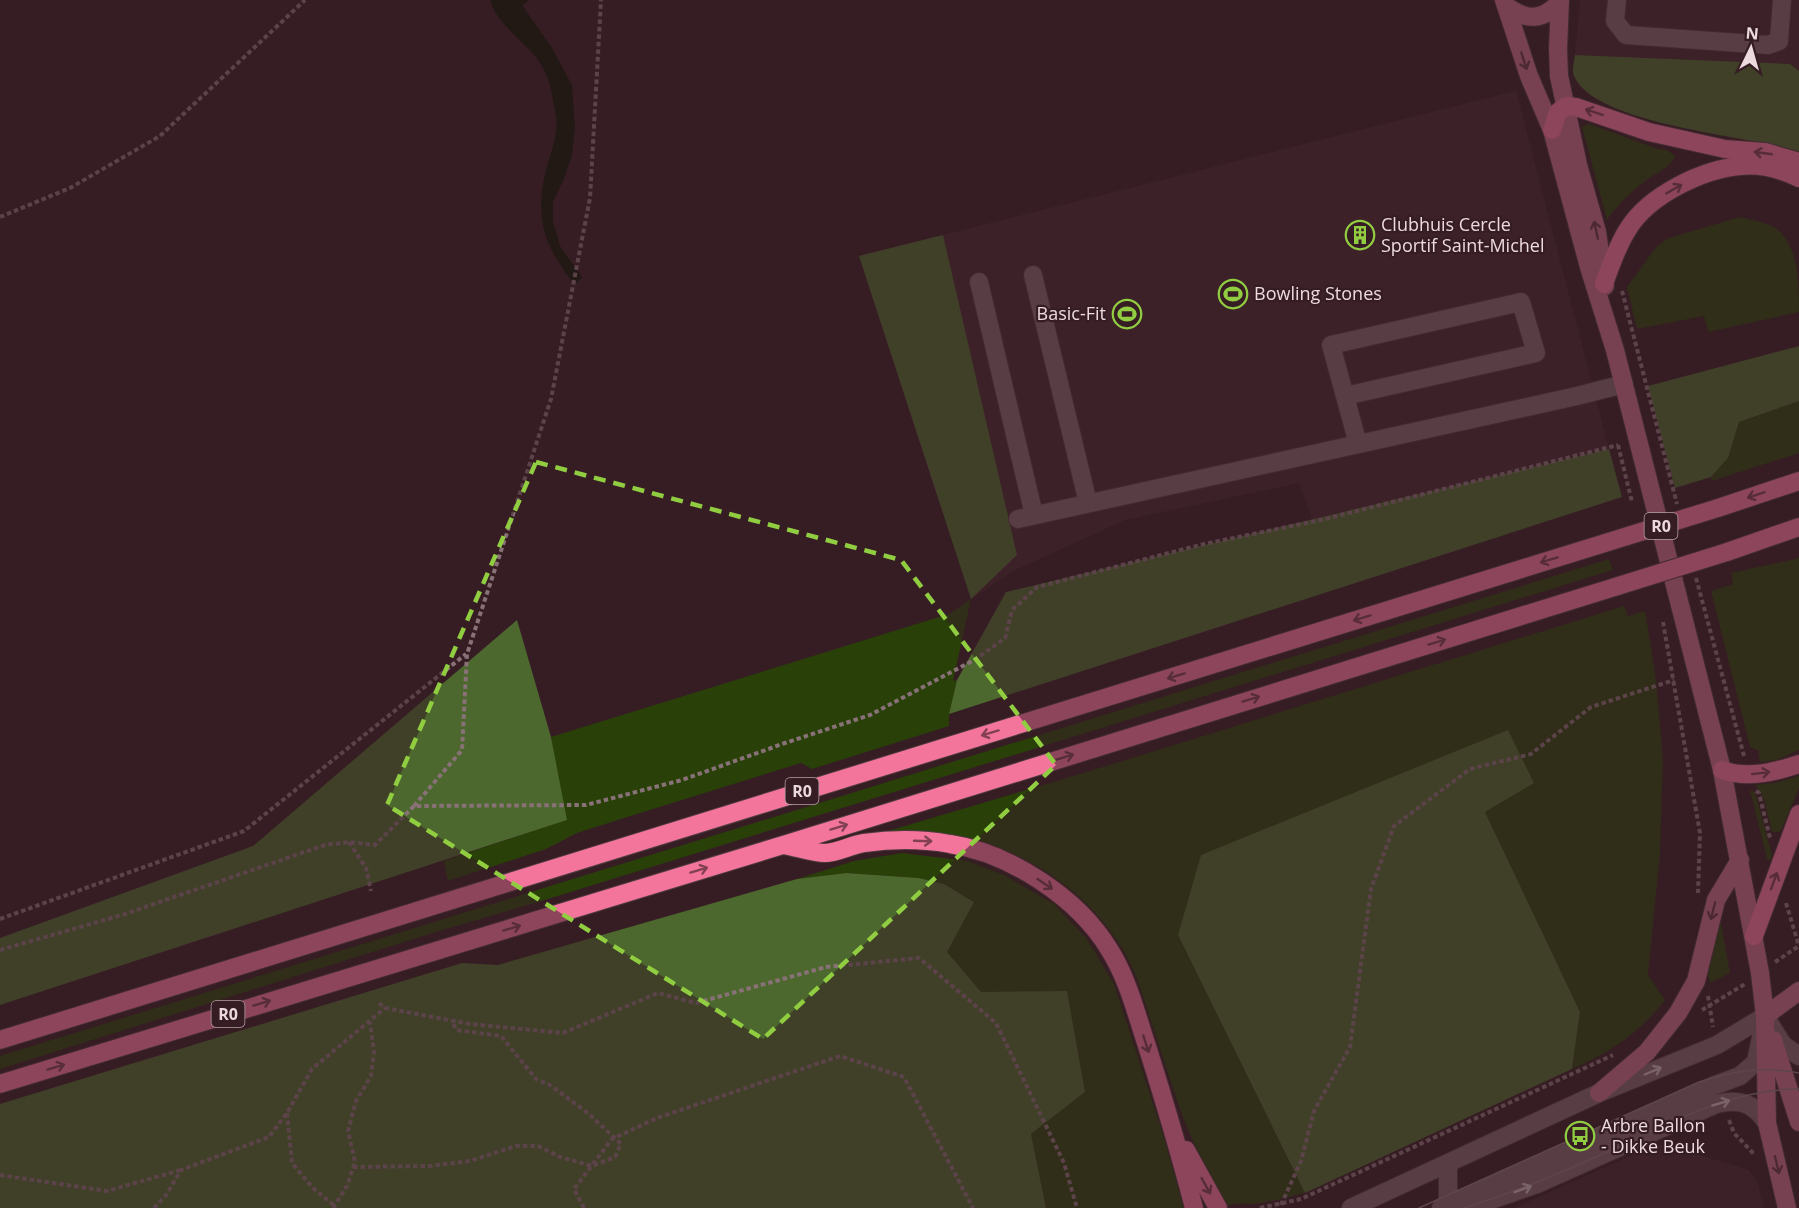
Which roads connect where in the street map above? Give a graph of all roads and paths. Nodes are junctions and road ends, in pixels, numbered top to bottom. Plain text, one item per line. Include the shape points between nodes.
1 (305, 0) edge
2 (600, 0) edge
3 (1617, 0) edge
4 (1782, 0) edge
5 (1560, 1) edge
6 (1505, 3) edge
7 (1566, 106) junction
8 (1552, 130) junction
9 (1799, 162) edge
10 (1799, 178) edge
11 (0, 217) edge
12 (1033, 275) dead end
13 (979, 282) dead end
14 (1604, 284) junction
15 (1615, 350) junction
16 (1624, 384) junction
17 (1345, 396) junction
18 (1358, 444) junction
19 (1618, 445) dead end
20 (1797, 480) edge
21 (1088, 503) junction
22 (1799, 527) edge
23 (467, 654) junction
24 (1799, 764) edge
25 (1722, 770) junction
26 (414, 806) junction
27 (1799, 814) edge
28 (349, 842) junction
29 (783, 844) junction
30 (1740, 860) junction
31 (371, 891) dead end
32 (1698, 902) dead end
33 (0, 920) edge
34 (1754, 936) junction
35 (0, 950) edge
36 (1799, 991) edge
37 (379, 1003) dead end
38 (385, 1008) junction
39 (1765, 1016) junction
40 (452, 1020) junction
41 (370, 1022) junction
42 (0, 1040) edge
43 (1619, 1052) dead end
44 (1799, 1056) edge
45 (0, 1084) edge
46 (1599, 1094) junction
47 (287, 1113) junction
48 (1799, 1122) edge
49 (1767, 1123) junction
50 (1173, 1128) junction
51 (616, 1137) junction
52 (1448, 1163) junction
53 (592, 1166) junction
54 (353, 1167) junction
55 (181, 1170) junction
56 (0, 1175) edge
57 (1281, 1205) junction
58 (335, 1207) edge
59 (1449, 1207) edge
60 (154, 1208) edge
61 (584, 1208) edge
62 (973, 1208) edge
63 (1077, 1208) edge
64 (1194, 1208) edge
65 (1218, 1208) edge
66 (1260, 1208) edge
67 (1351, 1208) edge
68 (1468, 1208) edge
69 (1787, 1208) edge

1 - 11 path via 160,136 70,188
2 - 23 path via 590,198 551,399
3 - 4 street via 1615,21 1626,35 1768,45 1779,41
5 - 6 main road via 1552,10 1532,17 1522,16
5 - 7 main road via 1559,76
6 -> 8 main road
7 - 8 highway via 1558,112
9 -> 7 highway via 1765,152 1725,149 1649,132 1580,107
14 -> 7 main road via 1597,232
8 - 15 main road
14 -> 10 highway via 1628,229 1669,191 1701,174 1742,165 1776,169
12 - 21 street
13 - 21 street via 1026,517
14 - 15 main road
15 - 16 main road
16 - 18 street
16 - 25 main road
17 - 17 street via 1536,353 1521,302 1331,345
17 - 18 street
18 - 21 street
19 - 26 path via 1037,587 1012,610 1005,638 976,659 870,716 682,780 586,805
20 -> 42 highway, R0, bridge via 1718,508
29 -> 22 highway, R0, bridge
23 - 26 path via 462,750
23 - 33 path via 244,831
25 -> 24 highway via 1756,774
25 - 30 main road
26 - 28 path via 375,845
34 -> 27 highway
28 - 31 path via 366,868
28 - 35 path via 325,845 122,915
45 -> 29 highway, R0
29 -> 50 highway via 826,853 862,843 898,840 953,844 993,856 1050,887 1083,915 1119,965
30 - 34 main road
30 -> 46 main road via 1716,900 1696,981 1678,1013 1647,1052
32 - 57 path via 1700,833 1674,680 1591,707 1531,754 1470,768 1394,826 1371,889 1350,1047 1314,1111 1300,1161
34 - 39 main road
36 - 39 main road
37 - 38 path
38 - 40 path
38 - 41 path
39 - 44 street via 1783,1045
46 -> 39 street via 1717,1044
39 - 48 main road
39 - 49 main road
39 - 59 street via 1756,1062 1740,1076
40 - 51 path via 456,1030 501,1036 536,1079 558,1091
40 - 63 path via 564,1033 658,993 696,1003 826,967 919,958 996,1023 1064,1163
41 - 47 path via 312,1070
41 - 54 path via 374,1052 371,1076 356,1101 348,1131
43 - 57 path
46 - 52 street
47 - 55 path via 270,1137
47 - 58 path via 292,1162
68 -> 49 street via 1537,1184 1716,1104 1731,1100 1749,1105
49 -> 69 main road
50 - 64 highway
50 -> 65 highway
51 - 53 path
51 - 53 path via 621,1144 615,1157
51 - 62 path via 657,1118 840,1056 904,1077
52 - 59 street
52 - 67 street
53 - 54 path via 538,1146 516,1146 470,1161
53 - 61 path via 574,1189
54 - 58 path
55 - 56 path via 107,1191
55 - 60 path
57 - 66 path

